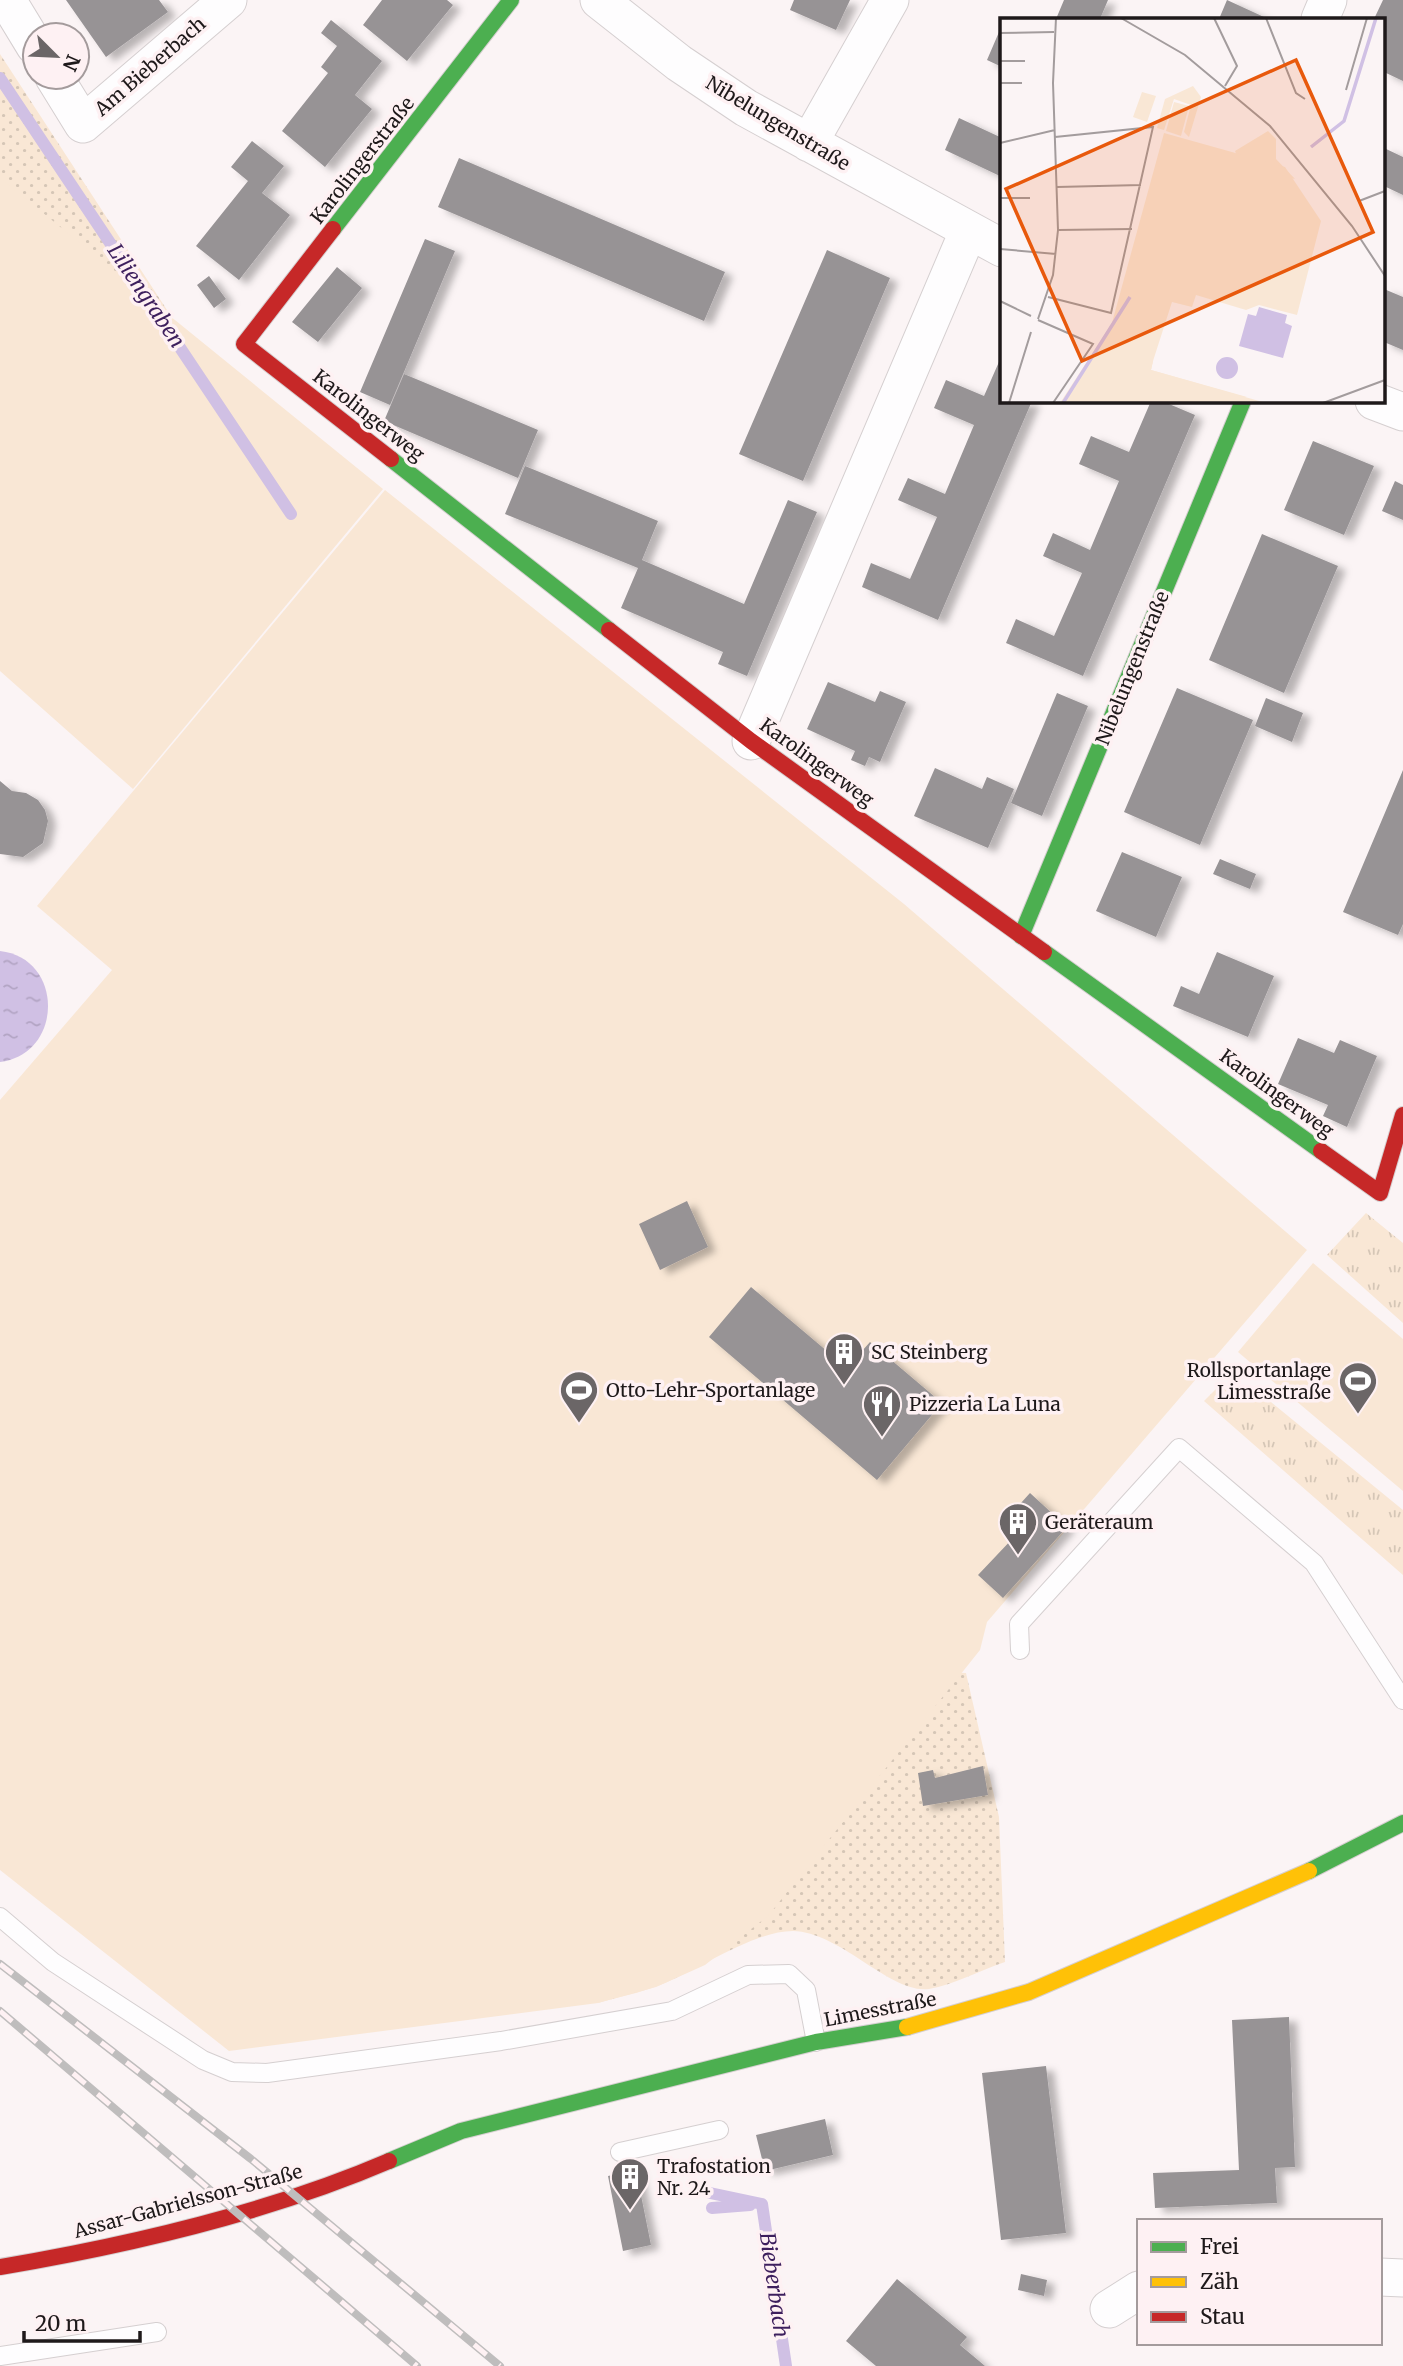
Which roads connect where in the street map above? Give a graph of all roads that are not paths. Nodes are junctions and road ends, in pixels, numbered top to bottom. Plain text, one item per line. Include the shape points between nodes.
1 (7, 0) edge
2 (228, 0) edge
3 (511, 0) edge
4 (598, 0) edge
5 (891, 0) edge
6 (1328, 0) edge
7 (1320, 18) edge
8 (21, 23) edge
9 (63, 91) edge
10 (809, 143) junction
11 (968, 232) junction
12 (1000, 247) edge
13 (244, 344) joint
14 (1243, 402) edge
15 (1377, 402) edge
16 (1403, 412) edge
17 (751, 741) junction
18 (1021, 936) junction
19 (1403, 1115) edge
20 (1020, 1650) dead end
21 (1403, 1700) edge
22 (1403, 1824) edge
23 (0, 1917) edge
24 (816, 2042) junction
25 (719, 2130) dead end
26 (620, 2152) dead end
27 (345, 2180) joint
28 (0, 2267) edge
29 (1382, 2277) edge
30 (1403, 2278) edge
31 (157, 2332) dead end
32 (0, 2356) edge

1 - 8 street
2 - 9 street, Am Bieberbach via 83,124
3 - 13 street, Karolingerstraße
4 - 10 street, Nibelungenstraße via 679,63
5 - 10 street
6 - 7 street
10 - 11 street, Nibelungenstraße
11 - 12 street, Nibelungenstraße
11 - 17 street
13 - 17 street, Karolingerweg
14 - 18 street, Nibelungenstraße
15 - 16 street
17 - 18 street, Karolingerweg
18 - 19 street, Karolingerweg via 1380,1193
20 - 21 lane via 1019,1624 1179,1448 1314,1563
22 - 24 street, Limesstraße via 1278,1885 1029,1992 928,2023
23 - 24 lane via 53,1962 203,2060 232,2072 267,2073 501,2041 672,2011 748,1975 789,1974 806,1990
24 - 27 street, Limesstraße via 460,2131
25 - 26 lane
27 - 28 street, Assar-Gabrielsson-Straße via 106,2249
29 - 30 street
31 - 32 lane

